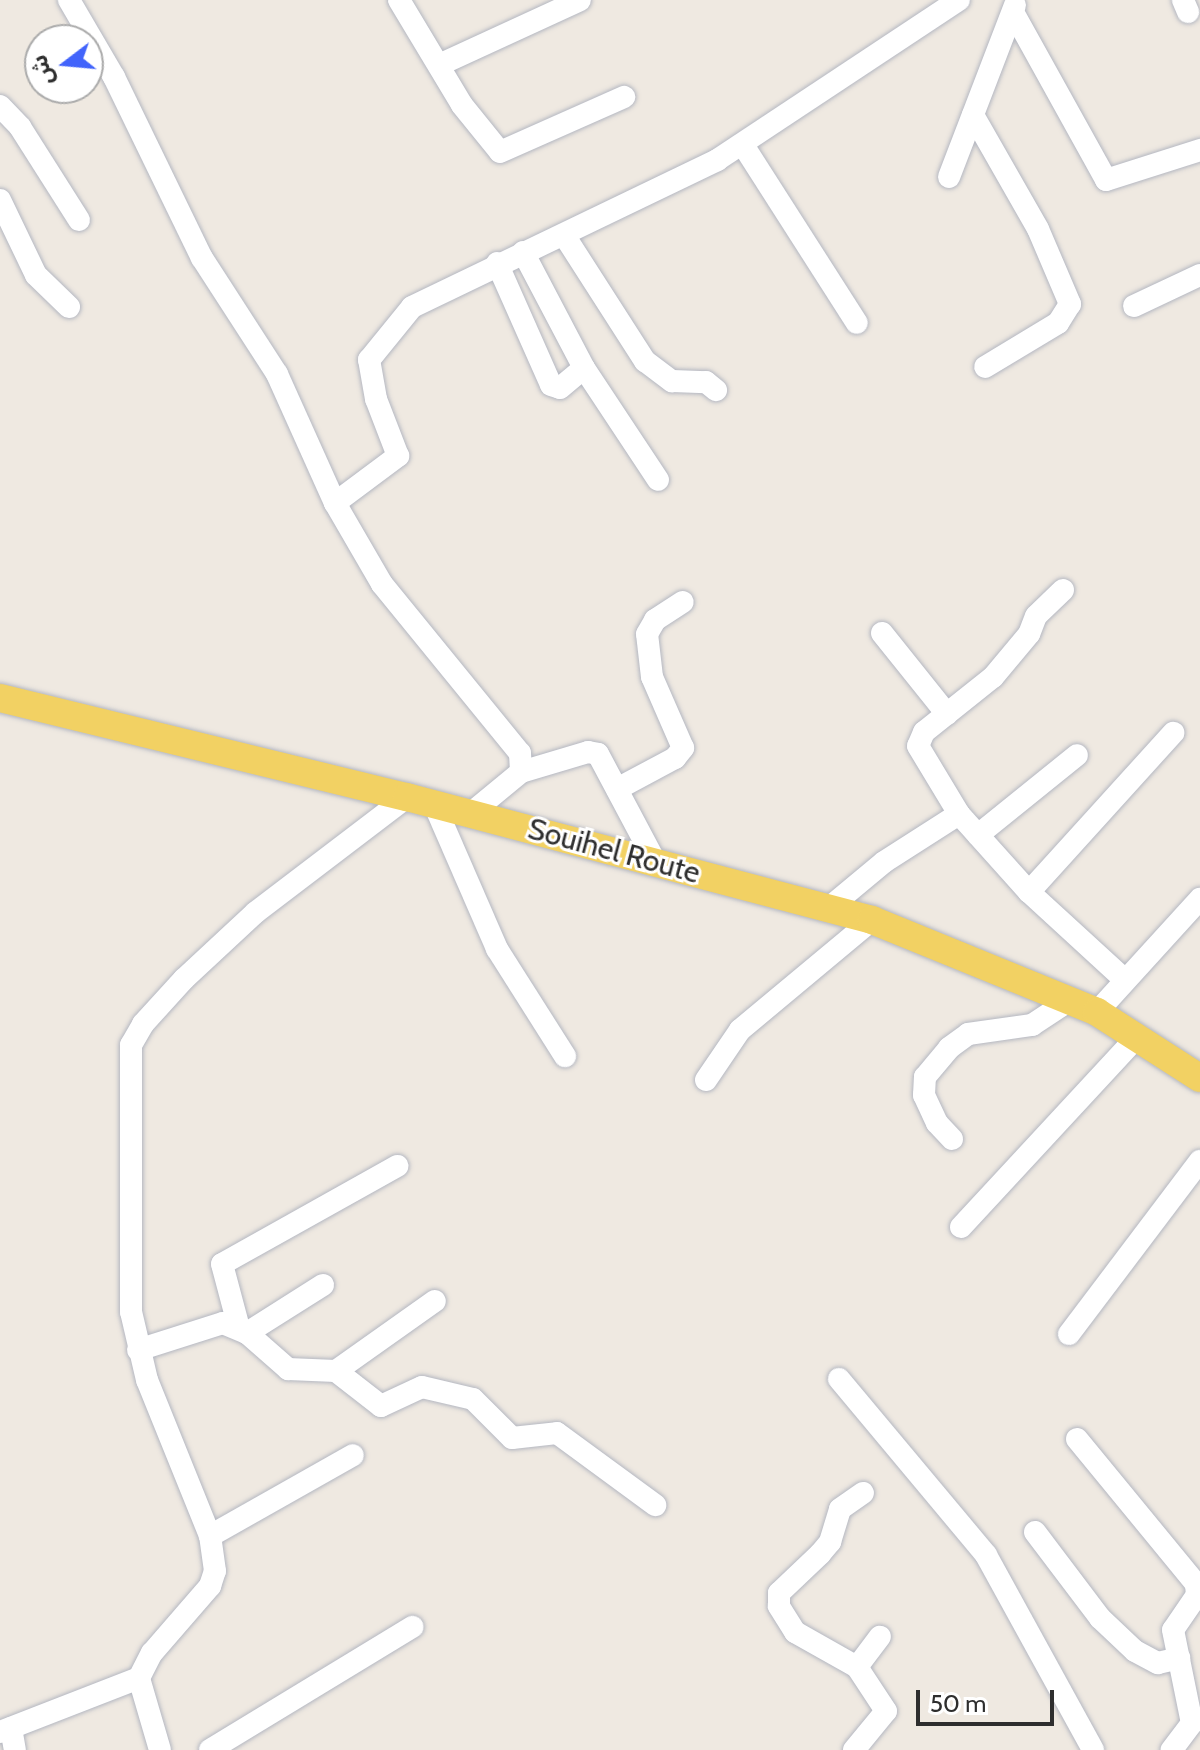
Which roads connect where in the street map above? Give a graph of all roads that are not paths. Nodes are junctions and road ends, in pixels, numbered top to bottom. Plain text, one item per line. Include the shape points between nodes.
1 (399, 0) edge
2 (580, 0) edge
3 (959, 0) edge
4 (79, 3) edge
5 (1015, 6) edge
6 (439, 65) junction
7 (624, 97) dead end
8 (0, 106) edge
9 (973, 115) junction
10 (743, 145) junction
11 (1200, 150) edge
12 (949, 177) dead end
13 (0, 200) edge
14 (79, 220) dead end
15 (564, 235) junction
16 (523, 252) junction
17 (497, 263) junction
18 (1200, 275) edge
19 (1134, 306) dead end
20 (69, 307) dead end
21 (857, 323) dead end
22 (985, 367) dead end
23 (584, 368) junction
24 (716, 390) dead end
25 (658, 480) dead end
26 (335, 503) junction
27 (1063, 590) dead end
28 (683, 602) dead end
29 (882, 633) dead end
30 (0, 698) edge
31 (947, 714) junction
32 (1173, 733) dead end
33 (1077, 755) dead end
34 (521, 772) junction
35 (617, 789) junction
36 (421, 801) junction
37 (470, 814) junction
38 (959, 814) junction
39 (978, 835) junction
40 (655, 861) junction
41 (1029, 892) junction
42 (1200, 899) edge
43 (830, 907) junction
44 (872, 920) junction
45 (1125, 980) junction
46 (1070, 1000) junction
47 (1097, 1012) junction
48 (1138, 1036) junction
49 (565, 1056) dead end
50 (1200, 1078) edge
51 (706, 1080) dead end
52 (952, 1139) dead end
53 (1200, 1161) edge
54 (397, 1166) dead end
55 (961, 1227) dead end
56 (323, 1285) dead end
57 (435, 1301) dead end
58 (243, 1330) junction
59 (1069, 1334) dead end
60 (138, 1350) junction
61 (336, 1371) junction
62 (839, 1379) dead end
63 (1077, 1439) dead end
64 (353, 1455) dead end
65 (863, 1493) dead end
66 (655, 1505) dead end
67 (1035, 1532) dead end
68 (210, 1536) junction
69 (412, 1627) dead end
70 (880, 1637) dead end
71 (1179, 1658) junction
72 (857, 1667) junction
73 (139, 1678) junction
74 (9, 1737) edge
75 (160, 1750) edge
76 (210, 1750) edge
77 (854, 1750) edge
78 (1093, 1750) edge
79 (1172, 1750) edge

1 - 6 street
2 - 6 street
3 - 10 street
4 - 26 street via 202,258 277,374
5 - 9 street
5 - 11 street via 1106,180
6 - 7 street via 500,152
8 - 14 street via 20,127
9 - 12 street
9 - 22 street via 1038,229 1070,304 1058,323
10 - 15 street
10 - 21 street
13 - 20 street via 36,275
15 - 16 street
15 - 24 street via 645,361 672,381 706,382
16 - 17 street
16 - 23 street
17 - 23 street via 551,385 560,388
17 - 26 street via 412,307 374,350 369,360 376,399 398,456
18 - 19 street
23 - 25 street
26 - 34 street via 401,611 504,727 523,758
27 - 31 street via 1036,616 993,677
28 - 35 street via 655,620 647,634 652,677 683,748 675,758
29 - 31 street
30 - 36 main road, Souihel Route
31 - 38 street via 924,732 918,746
32 - 41 street
33 - 39 street
34 - 35 street via 593,752
34 - 37 street
35 - 40 street
36 - 37 main road, Souihel Route
36 - 49 street via 497,949
36 - 60 street via 256,912 164,1001 131,1045 131,1312
37 - 40 main road, Souihel Route
38 - 39 street
38 - 43 street via 884,862
39 - 41 street
40 - 43 main road, Souihel Route
41 - 45 street
42 - 45 street
43 - 44 main road, Souihel Route
44 - 46 main road, Souihel Route
44 - 51 street via 740,1030
45 - 47 street
46 - 47 main road, Souihel Route
46 - 52 street via 1032,1025 968,1034 949,1048 925,1077 924,1095
47 - 48 main road, Souihel Route
48 - 50 main road, Souihel Route
48 - 55 street
53 - 59 street
54 - 58 street via 222,1264
56 - 58 street
57 - 61 street
58 - 60 street via 211,1324
58 - 61 street via 288,1369
60 - 68 street
61 - 66 street via 381,1406 415,1386 473,1399 506,1435 557,1433
62 - 78 street via 986,1555
63 - 71 street via 1196,1584 1197,1595 1173,1630
64 - 68 street
65 - 72 street via 840,1509 825,1548 779,1593 779,1606 795,1632
67 - 71 street via 1100,1618 1135,1651 1158,1663
68 - 73 street via 215,1571 210,1586 152,1653
69 - 76 street
70 - 72 street
71 - 79 street via 1192,1723
72 - 77 street via 886,1711
73 - 74 street
73 - 75 street

